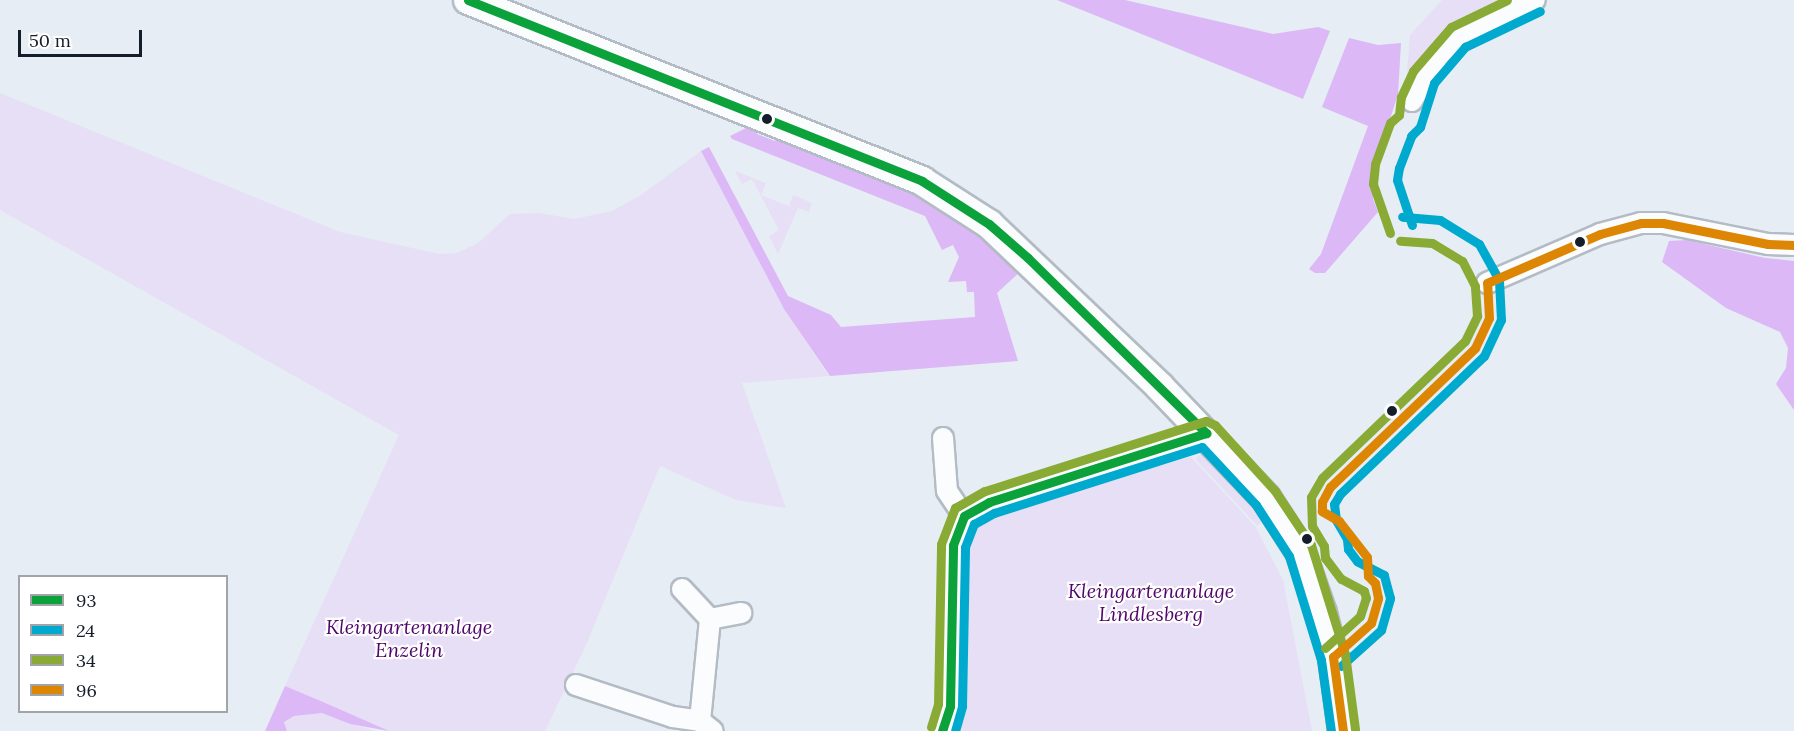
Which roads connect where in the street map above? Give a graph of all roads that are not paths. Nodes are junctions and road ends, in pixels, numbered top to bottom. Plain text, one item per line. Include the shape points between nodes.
1 (468, 0) edge
2 (1535, 0) edge
3 (1412, 101) dead end
4 (1794, 245) edge
5 (1487, 283) dead end
6 (1206, 433) junction
7 (943, 438) dead end
8 (964, 516) junction
9 (682, 589) dead end
10 (741, 613) dead end
11 (710, 619) junction
12 (576, 684) dead end
13 (706, 726) edge
14 (942, 731) edge
15 (1343, 731) edge

1 - 6 street via 922,181 989,224 1028,258
2 - 3 street via 1458,37 1439,55
4 - 5 street via 1768,244 1663,223 1641,223 1600,234
6 - 8 street via 989,502
6 - 15 street via 1266,498 1300,551 1333,657
7 - 8 street via 947,491
8 - 14 street via 953,545 950,706
9 - 11 street
10 - 11 street
11 - 13 street
12 - 13 street

